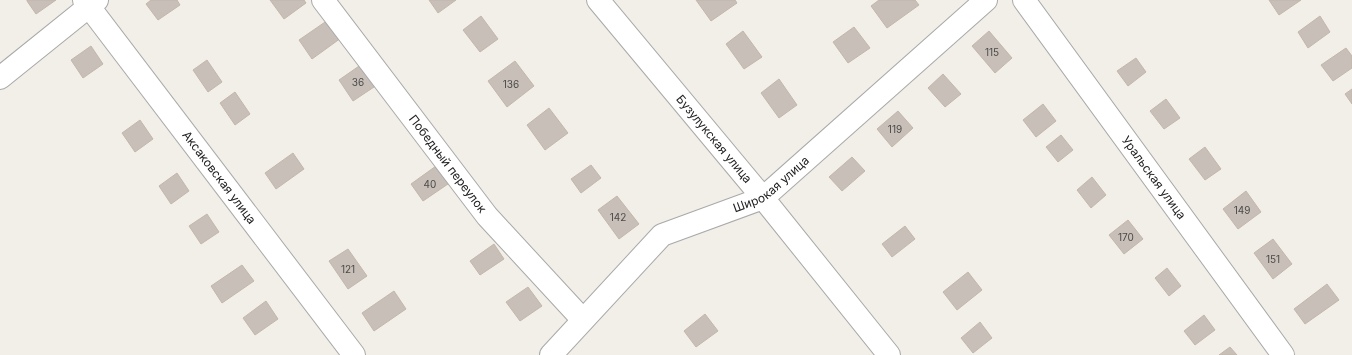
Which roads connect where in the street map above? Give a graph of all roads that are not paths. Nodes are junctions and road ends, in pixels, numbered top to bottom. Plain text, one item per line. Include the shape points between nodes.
1 (323, 0) edge
2 (598, 0) edge
3 (986, 0) edge
4 (1024, 0) edge
5 (90, 2) edge
6 (0, 78) edge
7 (762, 198) junction
8 (582, 320) junction
9 (354, 355) edge
10 (551, 355) edge
11 (889, 355) edge
12 (1283, 355) edge

1 - 8 street, Победный переулок via 487,216
2 - 7 street, Бузулукская улица
3 - 7 street, Широкая улица
4 - 12 street, Уральская улица
5 - 6 street
5 - 9 street, Аксаковская улица
7 - 8 street, Широкая улица via 662,235
7 - 11 street, Бузулукская улица
8 - 10 street, Широкая улица

